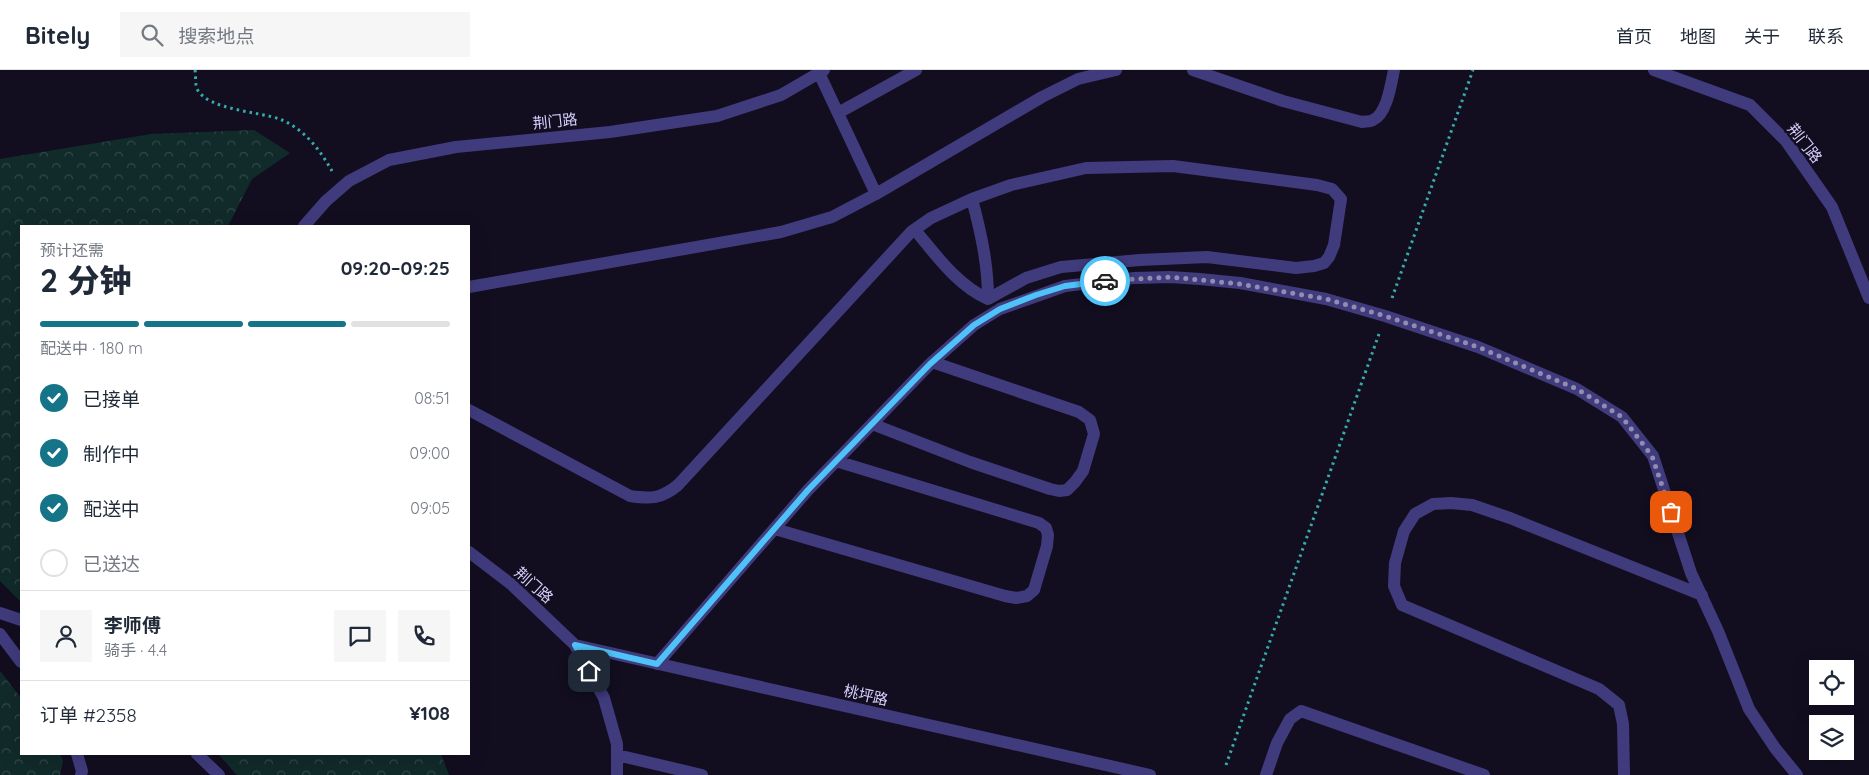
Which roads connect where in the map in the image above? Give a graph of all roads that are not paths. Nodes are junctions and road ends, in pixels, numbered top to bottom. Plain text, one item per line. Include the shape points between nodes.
1 (916, 70) edge
2 (1116, 70) edge
3 (1193, 70) edge
4 (1394, 70) edge
5 (1654, 70) edge
6 (822, 71) edge
7 (838, 113) junction
8 (876, 194) junction
9 (972, 199) junction
10 (305, 225) edge
11 (915, 230) junction
12 (470, 287) edge
13 (1869, 298) edge
14 (988, 299) junction
15 (932, 362) junction
16 (470, 411) edge
17 (872, 424) junction
18 (836, 462) junction
19 (775, 529) junction
20 (470, 553) edge
21 (1702, 595) junction
22 (0, 613) edge
23 (20, 620) edge
24 (0, 634) edge
25 (575, 645) junction
26 (20, 661) edge
27 (657, 664) junction
28 (77, 755) edge
29 (198, 755) edge
30 (617, 755) junction
31 (81, 775) edge
32 (219, 775) edge
33 (617, 775) edge
34 (702, 775) edge
35 (1150, 775) edge
36 (1266, 775) edge
37 (1484, 775) edge
38 (1624, 775) edge
39 (1797, 775) edge

1 - 7 street
2 - 8 street via 1078,79 1042,97
3 - 4 street via 1283,101 1362,122 1373,121 1379,115 1389,95
5 - 13 street, 荆门路 via 1750,105 1786,141 1832,207
6 - 7 street
6 - 10 street, 荆门路 via 781,95 717,116 610,132 456,147 389,160 349,181
7 - 8 street
8 - 12 street via 832,217 781,232
9 - 11 street via 931,218
9 - 14 street via 985,249
9 - 14 street via 1011,185 1086,168 1130,166 1173,166 1317,184 1332,189 1341,199 1334,245 1324,263 1314,266 1296,268 1207,257 1061,267 1026,278
11 - 14 street via 965,285
11 - 16 street via 678,485 666,494 654,498 630,496
15 - 17 street
15 - 17 street via 1079,412 1090,420 1094,434 1083,470 1075,482 1067,490 1050,489
15 - 21 street via 974,325 1000,309 1065,286 1116,280 1170,277 1240,284 1326,299 1385,316 1478,347 1577,389 1622,417 1652,456 1691,573
17 - 18 street
18 - 19 street
18 - 19 street via 1046,528 1047,546 1034,590 1027,596 1005,596
19 - 27 street
20 - 25 street, 荆门路 via 511,584
21 - 38 street via 1472,505 1433,504 1415,514 1404,531 1395,563 1394,586 1402,605 1600,689 1619,705 1623,724
21 - 39 street via 1749,709
22 - 23 street
24 - 26 street
25 - 27 street, 桃坪路
25 - 30 street via 604,698
27 - 35 street, 桃坪路
28 - 31 street
29 - 32 street
30 - 33 street
30 - 34 street
36 - 37 street via 1290,719 1301,711

